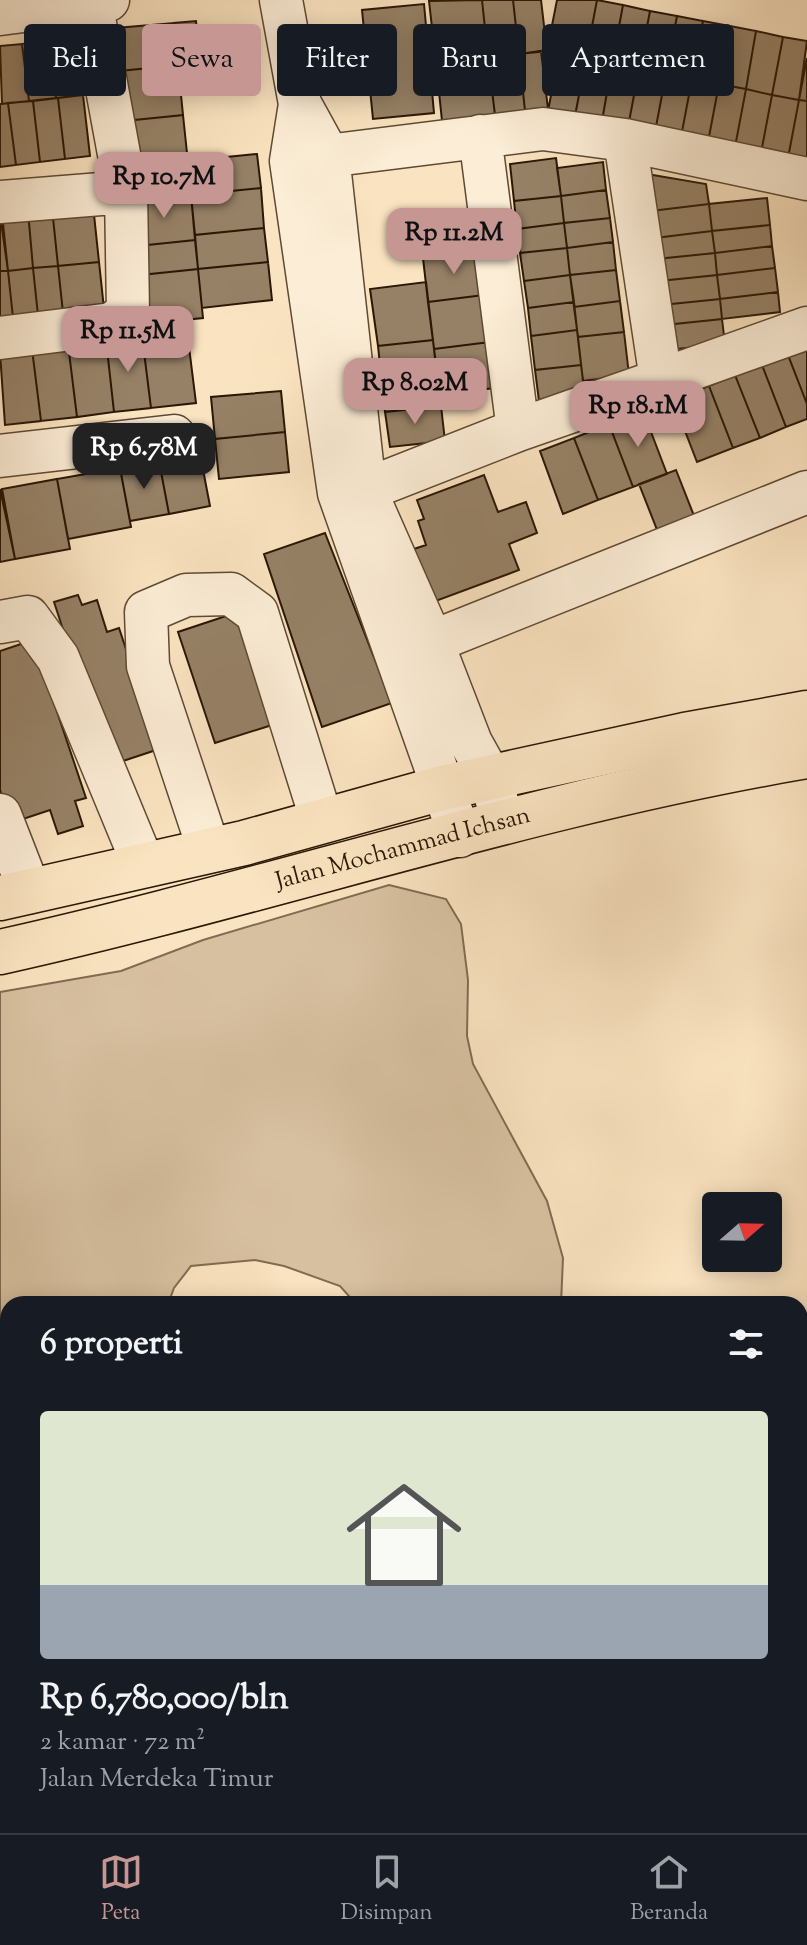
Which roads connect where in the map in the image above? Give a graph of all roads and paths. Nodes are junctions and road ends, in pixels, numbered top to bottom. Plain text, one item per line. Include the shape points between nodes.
1 (281, 0) edge
2 (100, 1) edge
3 (0, 14) edge
4 (480, 136) junction
5 (625, 140) junction
6 (309, 158) junction
7 (807, 179) edge
8 (126, 192) junction
9 (0, 202) edge
10 (807, 328) edge
11 (0, 338) edge
12 (661, 380) junction
13 (518, 430) junction
14 (174, 436) dead end
15 (0, 456) edge
16 (365, 490) junction
17 (807, 492) edge
18 (0, 622) edge
19 (432, 642) junction
20 (807, 713) edge
21 (807, 756) edge
22 (490, 777) junction
23 (442, 788) junction
24 (0, 815) edge
25 (322, 821) junction
26 (504, 825) junction
27 (460, 836) junction
28 (209, 850) junction
29 (144, 866) junction
30 (15, 895) edge
31 (0, 952) edge

1 - 6 street
2 - 3 street
2 - 8 street
4 - 5 street via 543,129
4 - 6 street
4 - 13 street
5 - 7 street
5 - 12 street
6 - 16 street
6 - 23 street via 339,493
8 - 9 street
8 - 11 street via 128,312 112,324
10 - 12 street
12 - 13 street
13 - 16 street
14 - 15 street
16 - 19 street
17 - 19 street
18 - 29 street via 28,617 58,658
19 - 22 street via 471,743
20 - 22 main road, Jalan Mochammad Ichsan
21 - 26 main road, Jalan Mochammad Ichsan
22 - 23 main road, Jalan Mochammad Ichsan
22 - 26 street
23 - 25 main road, Jalan Mochammad Ichsan
23 - 27 street
24 - 30 street
25 - 28 main road, Jalan Mochammad Ichsan
25 - 28 street via 257,613 231,594 186,595 146,612 148,666
26 - 27 main road, Jalan Mochammad Ichsan
27 - 31 main road, Jalan Mochammad Ichsan via 141,921
28 - 29 main road, Jalan Mochammad Ichsan
29 - 30 main road, Jalan Mochammad Ichsan

